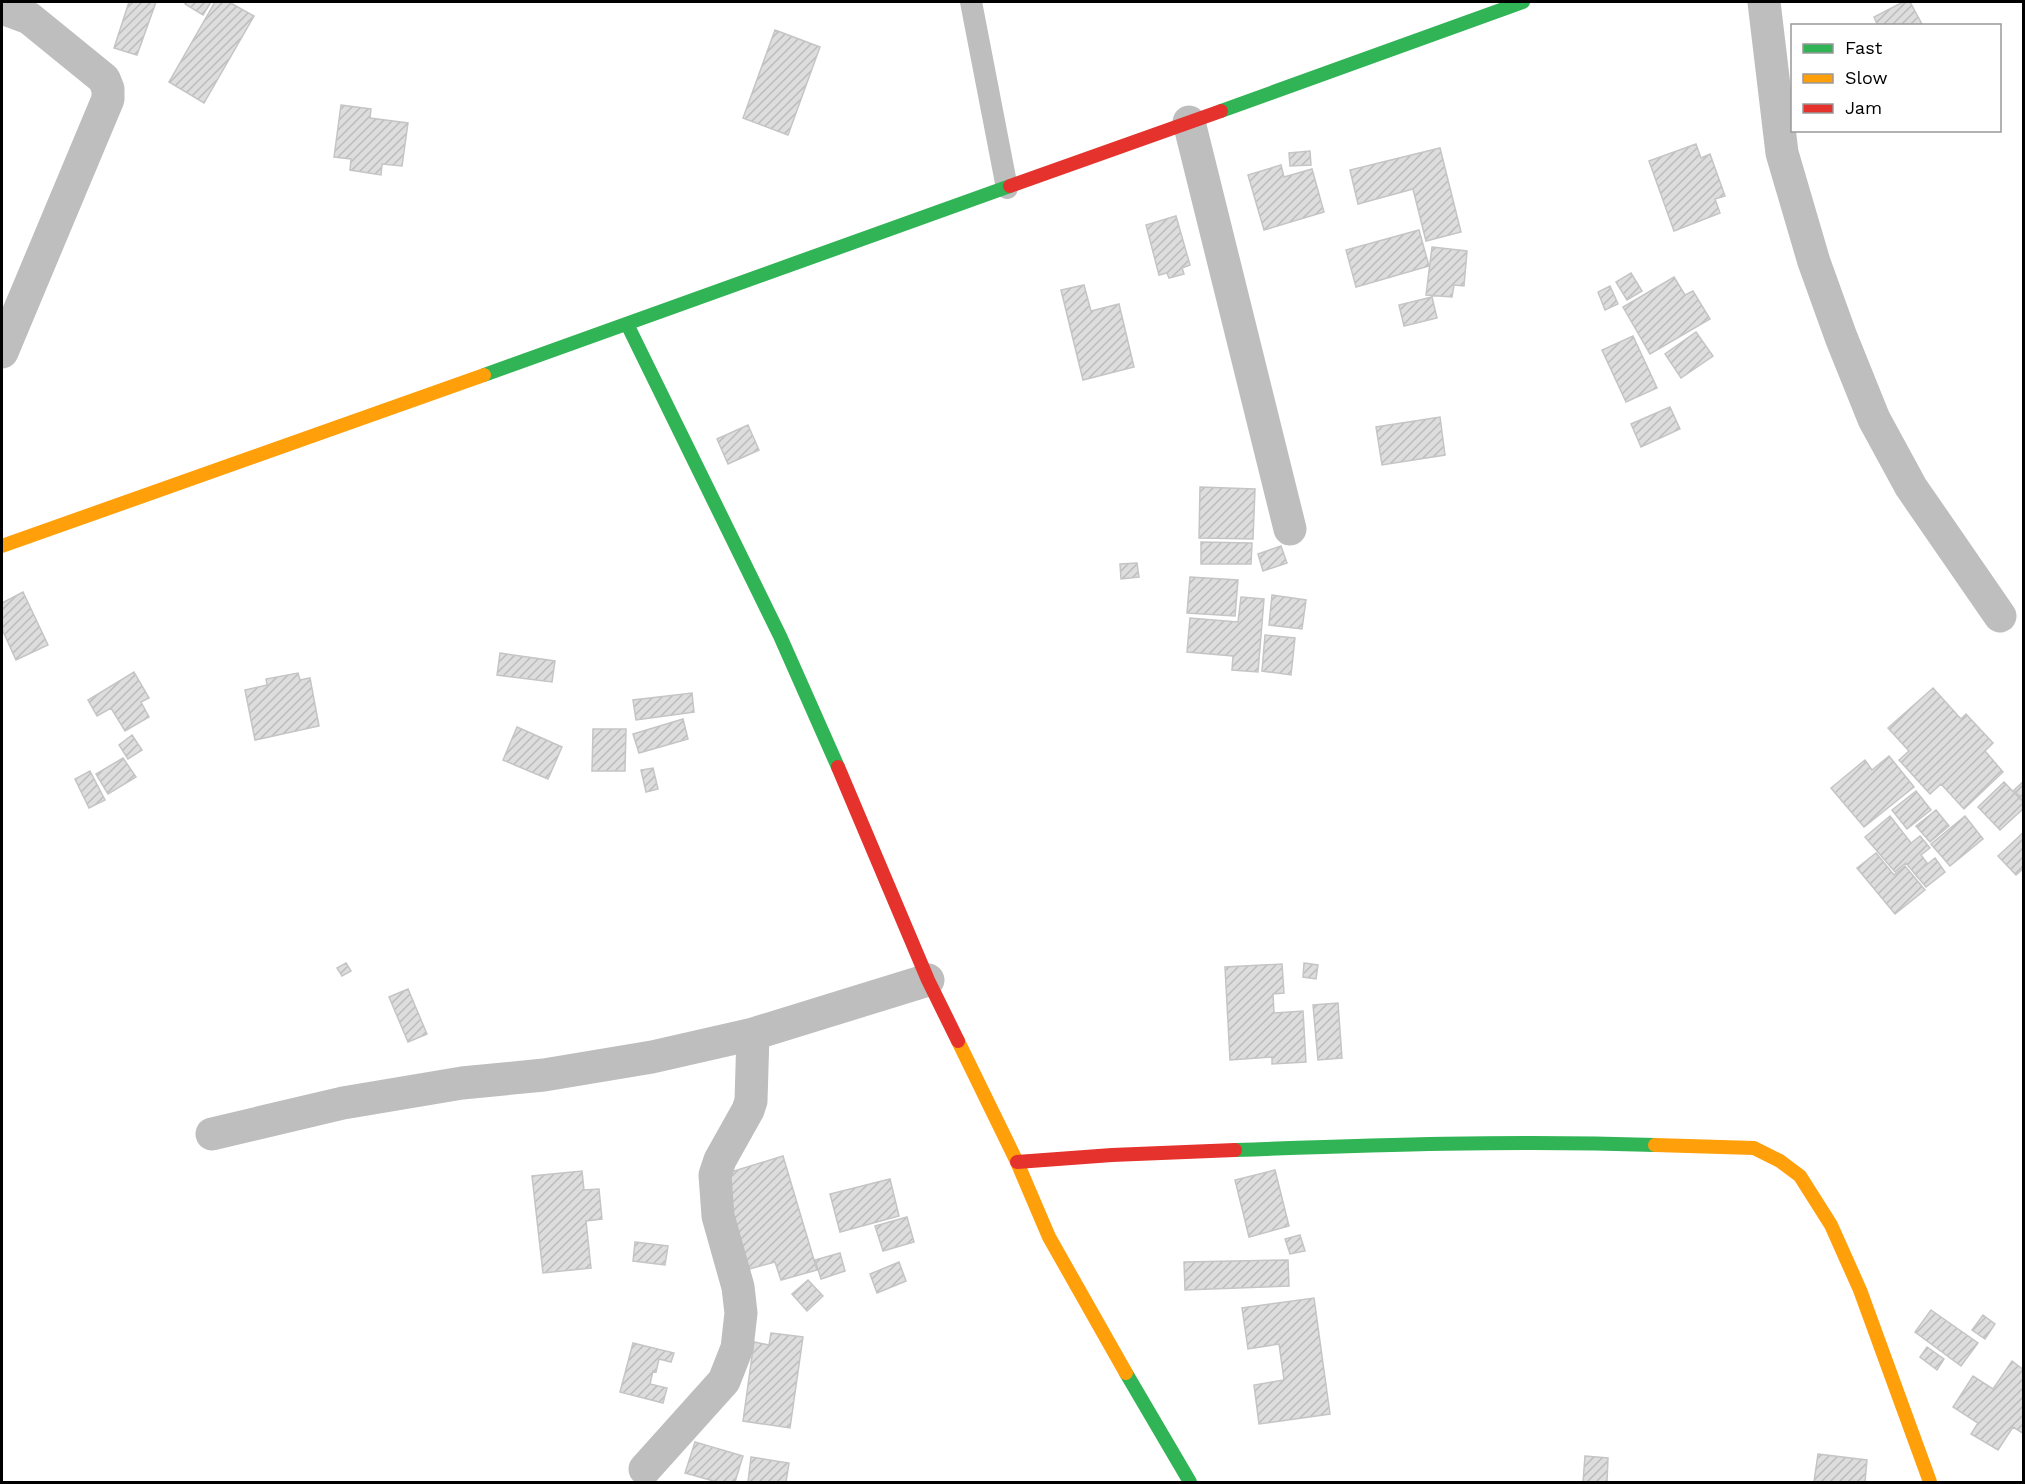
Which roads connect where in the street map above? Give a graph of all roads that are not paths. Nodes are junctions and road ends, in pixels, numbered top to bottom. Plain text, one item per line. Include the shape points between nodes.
1 (971, 2) edge
2 (1523, 2) edge
3 (1764, 2) edge
4 (2, 8) edge
5 (1189, 122) junction
6 (1007, 188) junction
7 (627, 324) junction
8 (2, 352) edge
9 (1290, 529) dead end
10 (2, 546) edge
11 (2000, 616) dead end
12 (928, 980) junction
13 (753, 1034) junction
14 (212, 1134) dead end
15 (1017, 1162) junction
16 (645, 1469) dead end
17 (1190, 1482) edge
18 (1930, 1482) edge

1 - 6 lane
2 - 5 street
3 - 11 street via 1782,153 1841,337 1874,419 1911,487
4 - 8 street via 29,18 104,79 108,99
5 - 6 street
5 - 9 street
6 - 7 street
7 - 10 street
7 - 12 street via 780,636
12 - 13 street
12 - 15 street
13 - 14 street via 544,1075 462,1083 343,1103
13 - 16 street via 751,1101 715,1175 718,1216 738,1287 741,1313 737,1348 724,1381
15 - 17 street via 1049,1236
15 - 18 street via 1369,1145 1569,1142 1754,1148 1800,1176 1830,1225 1860,1290

